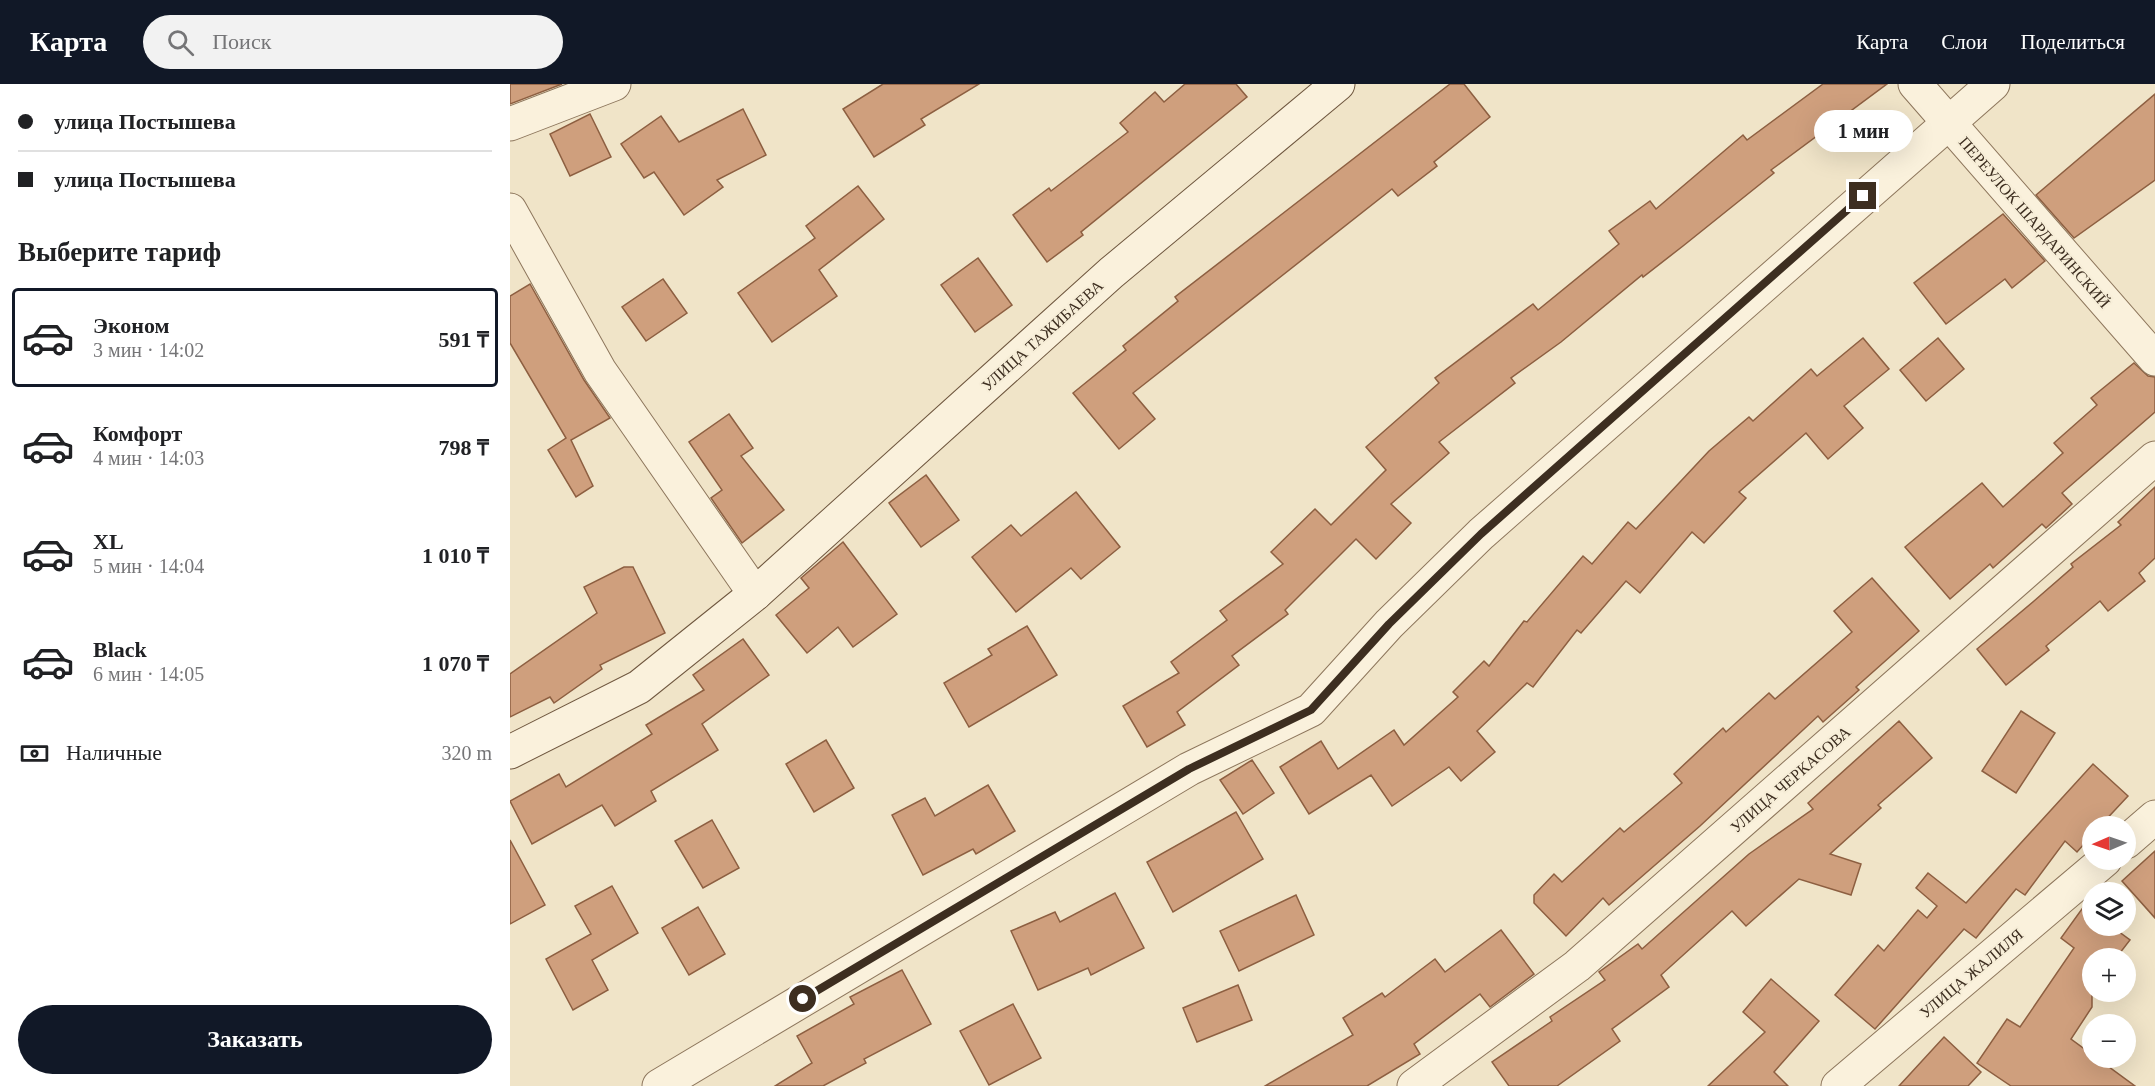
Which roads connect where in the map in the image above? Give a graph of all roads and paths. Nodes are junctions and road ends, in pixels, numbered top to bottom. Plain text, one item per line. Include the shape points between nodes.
1 (614, 84) edge
2 (1338, 84) edge
3 (1915, 84) edge
4 (1993, 84) edge
5 (1947, 122) junction
6 (510, 124) edge
7 (510, 210) edge
8 (2155, 359) edge
9 (2155, 458) edge
10 (755, 594) junction
11 (510, 752) edge
12 (2155, 817) edge
13 (2136, 833) edge
14 (2093, 870) edge
15 (659, 1086) edge
16 (1414, 1086) edge
17 (1838, 1086) edge

1 - 6 street
2 - 10 street, УЛИЦА ТАЖИБАЕВА via 1111,273
3 - 5 street, ПЕРЕУЛОК ШАРДАРИНСКИЙ
4 - 5 street
5 - 8 street, ПЕРЕУЛОК ШАРДАРИНСКИЙ
5 - 15 street via 1481,534 1389,624 1311,710 1189,769
7 - 10 street via 600,371
9 - 16 street, УЛИЦА ЧЕРКАСОВА via 1577,966
10 - 11 street, УЛИЦА ТАЖИБАЕВА via 639,687
12 - 13 street
14 - 17 street, УЛИЦА ЖАЛИЛЯ

